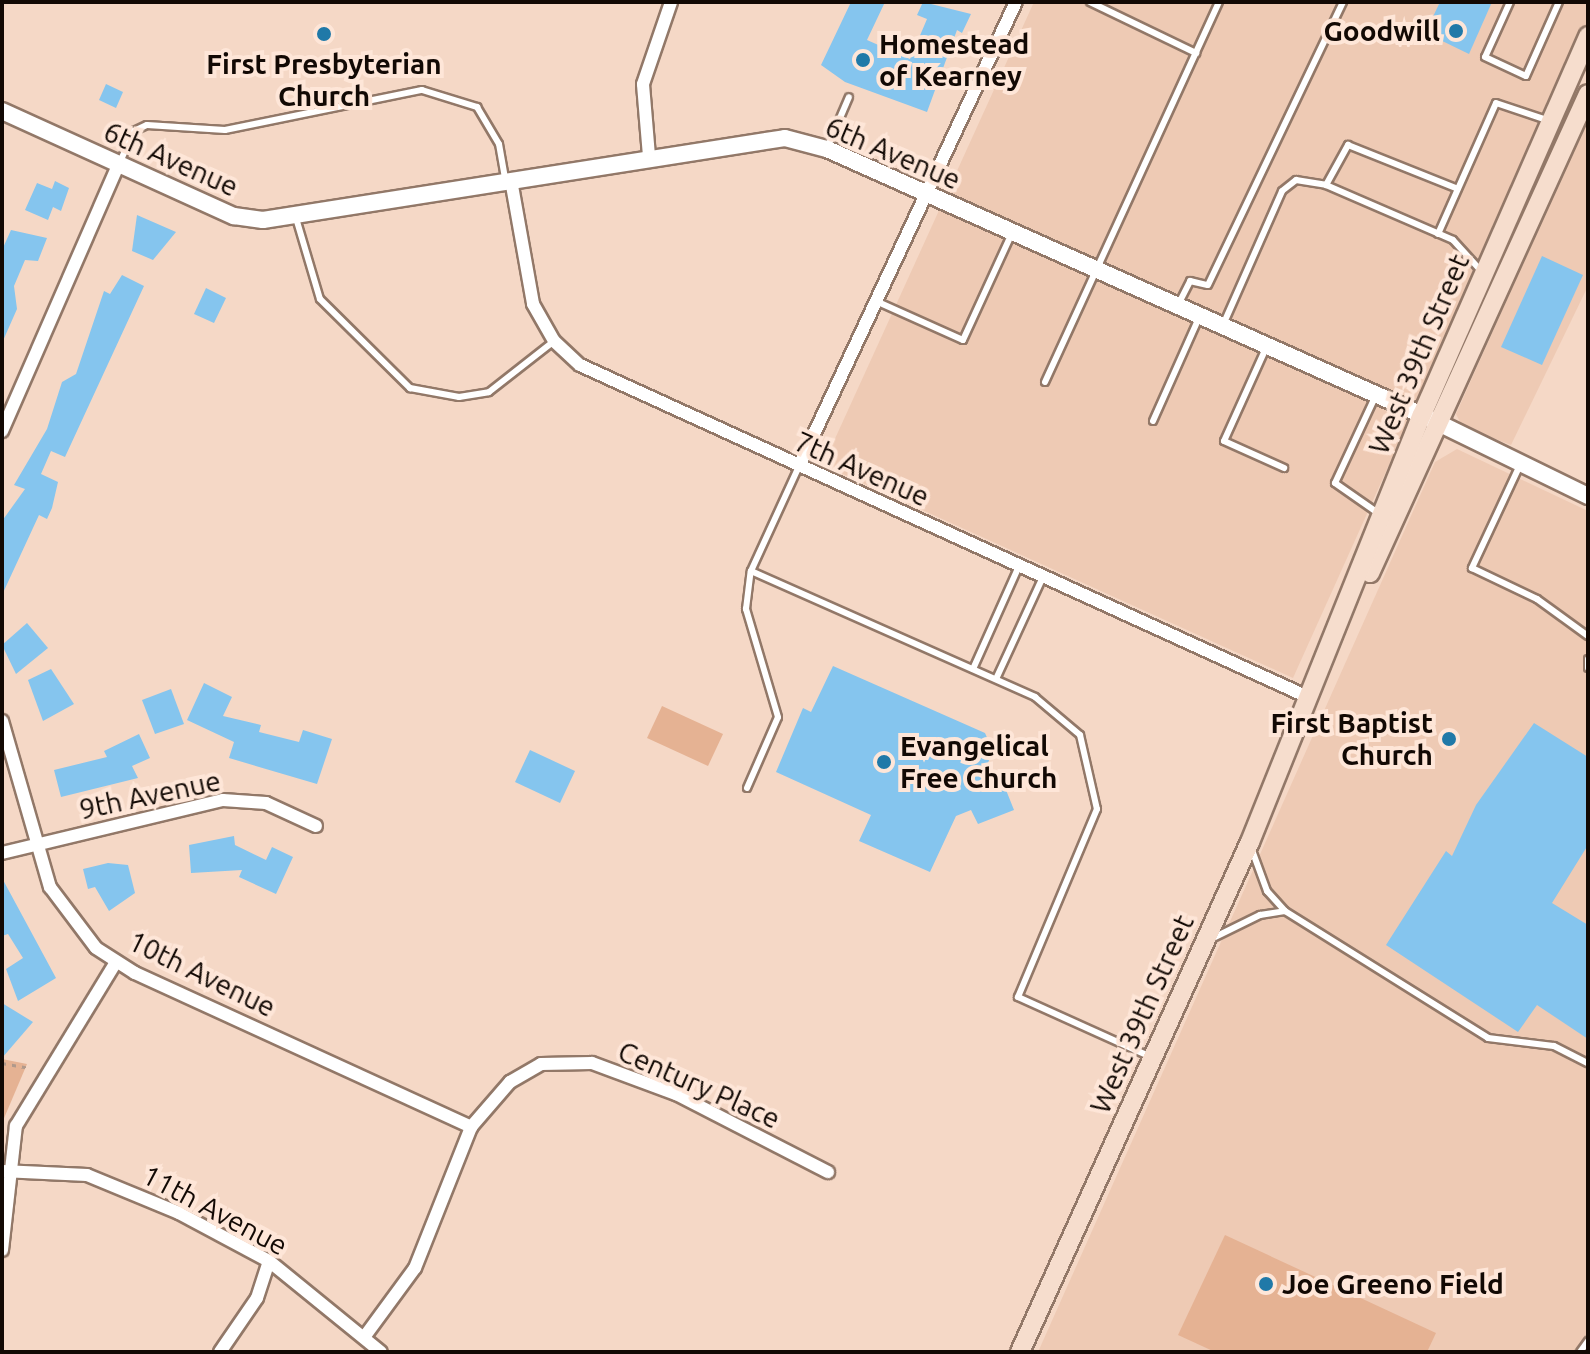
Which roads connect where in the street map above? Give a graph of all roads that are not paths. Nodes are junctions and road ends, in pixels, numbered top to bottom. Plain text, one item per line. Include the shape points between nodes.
1 (671, 2) edge
2 (1016, 2) edge
3 (1090, 2) edge
4 (1219, 2) edge
5 (1343, 2) edge
6 (1510, 2) edge
7 (1559, 2) edge
8 (1588, 36) edge
9 (1196, 53) junction
10 (1588, 94) edge
11 (849, 97) dead end
12 (2, 111) edge
13 (1551, 121) junction
14 (827, 149) junction
15 (649, 156) junction
16 (118, 165) junction
17 (508, 181) junction
18 (1326, 185) junction
19 (1458, 189) junction
20 (928, 195) junction
21 (296, 218) junction
22 (1438, 234) junction
23 (1012, 235) junction
24 (1094, 272) junction
25 (1484, 273) junction
26 (878, 302) junction
27 (1177, 309) junction
28 (1198, 320) junction
29 (1221, 328) junction
30 (554, 341) junction
31 (1266, 348) junction
32 (1045, 382) dead end
33 (1376, 395) junction
34 (1422, 415) junction
35 (1153, 421) dead end
36 (1441, 424) junction
37 (2, 431) edge
38 (1520, 464) junction
39 (799, 466) junction
40 (1284, 468) dead end
41 (1588, 496) edge
42 (1381, 515) junction
43 (1019, 566) junction
44 (751, 571) junction
45 (1043, 577) junction
46 (1588, 636) edge
47 (1588, 659) edge
48 (1588, 668) edge
49 (973, 669) junction
50 (996, 679) junction
51 (1310, 698) junction
52 (2, 721) edge
53 (747, 788) dead end
54 (316, 826) dead end
55 (1250, 842) junction
56 (37, 844) junction
57 (2, 853) edge
58 (1285, 911) junction
59 (1204, 944) junction
60 (116, 962) junction
61 (1153, 1057) junction
62 (1588, 1063) edge
63 (471, 1127) junction
64 (6, 1171) edge
65 (828, 1172) dead end
66 (2, 1250) edge
67 (269, 1261) junction
68 (365, 1336) junction
69 (1588, 1341) edge
70 (220, 1352) edge
71 (381, 1352) edge
72 (1020, 1352) edge
73 (1580, 1352) edge

1 - 15 street via 643,84
2 - 20 street
3 - 9 lane
4 - 9 lane
5 - 27 lane via 1208,285 1190,281
6 - 7 lane via 1485,57 1526,76
8 - 13 main road, West 39th Street
9 - 24 lane
10 - 36 main road, West 39th Street
11 - 14 lane
12 - 16 street, 6th Avenue
13 - 19 lane via 1496,103
13 - 25 main road, West 39th Street
14 - 15 street, 6th Avenue via 785,138
14 - 20 street, 6th Avenue
15 - 17 street, 6th Avenue
16 - 17 lane via 134,131 147,125 225,130 422,90 477,107 499,144
16 - 21 street, 6th Avenue via 234,216
16 - 37 street
17 - 21 street, 6th Avenue
17 - 30 street, 7th Avenue via 533,304
18 - 19 lane via 1348,145
18 - 22 lane
18 - 29 lane via 1296,180 1282,191
19 - 22 lane
20 - 23 street, 6th Avenue
20 - 26 street
21 - 30 lane via 320,299 410,388 459,397 489,392
22 - 25 lane
23 - 24 street, 6th Avenue
23 - 26 lane via 963,340
24 - 27 street, 6th Avenue
24 - 32 lane
25 - 34 main road, West 39th Street
26 - 39 street
27 - 28 street, 6th Avenue
28 - 29 street, 6th Avenue
28 - 35 lane
29 - 31 street, 6th Avenue
30 - 39 street, 7th Avenue via 610,383
31 - 33 street, 6th Avenue
31 - 40 lane via 1224,441
33 - 34 street, 6th Avenue
33 - 42 lane via 1335,483
34 - 36 street, 6th Avenue
34 - 42 main road, West 39th Street
36 - 38 street, 6th Avenue
36 - 51 main road, West 39th Street
38 - 41 street, 6th Avenue
38 - 46 lane via 1472,568 1537,599
39 - 43 street, 7th Avenue
39 - 44 lane
42 - 51 main road, West 39th Street
43 - 45 street, 7th Avenue
43 - 49 lane
44 - 49 lane
44 - 53 lane via 746,609 778,717
45 - 50 lane
45 - 51 street, 7th Avenue
47 - 48 lane
49 - 50 lane
50 - 61 lane via 1035,697 1080,735 1097,809 1018,997
51 - 55 main road, West 39th Street
52 - 56 street, 10th Avenue
54 - 56 street, 9th Avenue via 266,803 223,800
55 - 58 lane via 1267,891
55 - 59 main road, West 39th Street
56 - 57 street, 9th Avenue
56 - 60 street, 10th Avenue via 61,908
58 - 59 lane via 1235,924
58 - 62 lane via 1488,1038 1554,1046
59 - 61 main road, West 39th Street
60 - 63 street, 10th Avenue
60 - 64 street via 22,1110
61 - 72 main road, West 39th Street
63 - 65 street, Century Place via 510,1082 541,1064 592,1063 676,1094
63 - 68 street, Century Place via 415,1268
64 - 66 street
64 - 67 street, 11th Avenue via 61,1171 109,1183
67 - 68 street, 11th Avenue
67 - 70 street via 257,1298
68 - 71 street, 11th Avenue
69 - 73 lane

